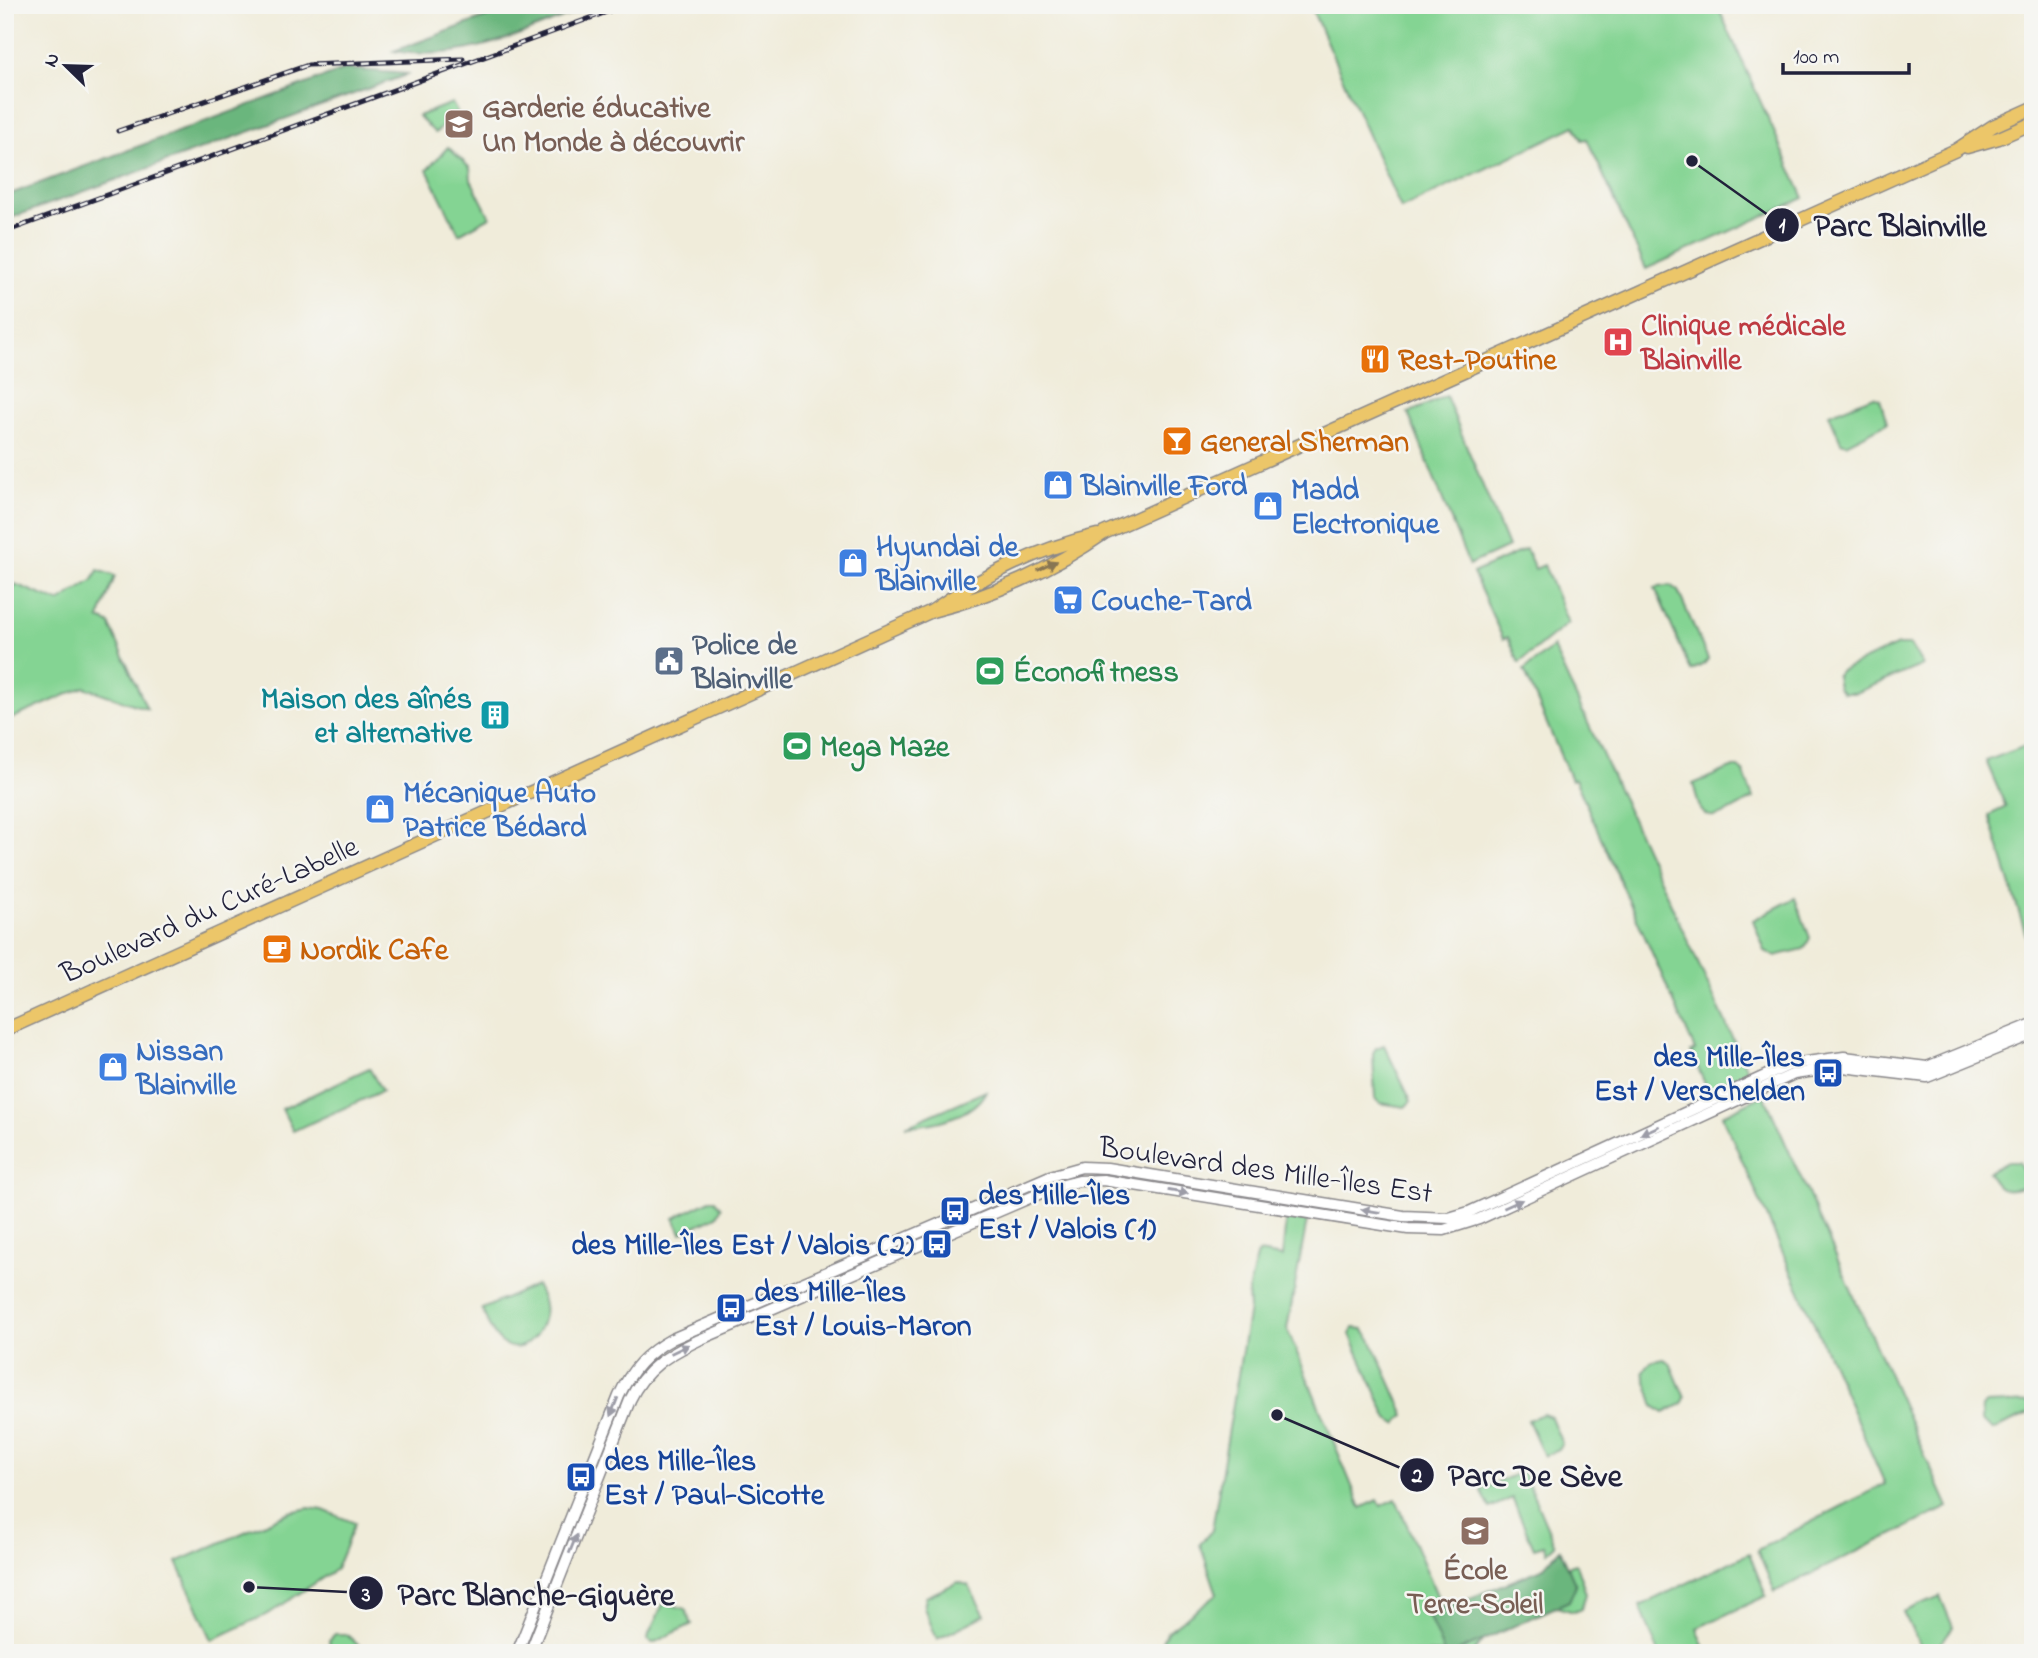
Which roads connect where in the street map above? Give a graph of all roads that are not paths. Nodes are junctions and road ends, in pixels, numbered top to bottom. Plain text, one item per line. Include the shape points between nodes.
1 (2033, 108) edge
2 (2033, 123) edge
3 (1956, 150) junction
4 (2033, 1024) edge
5 (5, 1030) edge
6 (2033, 1034) edge
7 (517, 1653) edge
8 (530, 1653) edge

1 - 3 main road, Boulevard du Curé-Labelle
2 - 3 main road, Boulevard du Curé-Labelle
3 - 5 main road, Boulevard du Curé-Labelle via 1104,533 1068,542 1015,565 962,590 932,611
4 -> 7 street, Boulevard des Mille-Îles Est via 1927,1067 1836,1057 1791,1064 1449,1219 1403,1216 1100,1167 1069,1170 1040,1180 672,1339 644,1357 619,1396
8 -> 6 street, Boulevard des Mille-Îles Est via 631,1400 657,1363 699,1340 1055,1187 1103,1180 1408,1229 1444,1230 1488,1215 1794,1074 1843,1067 1927,1077

